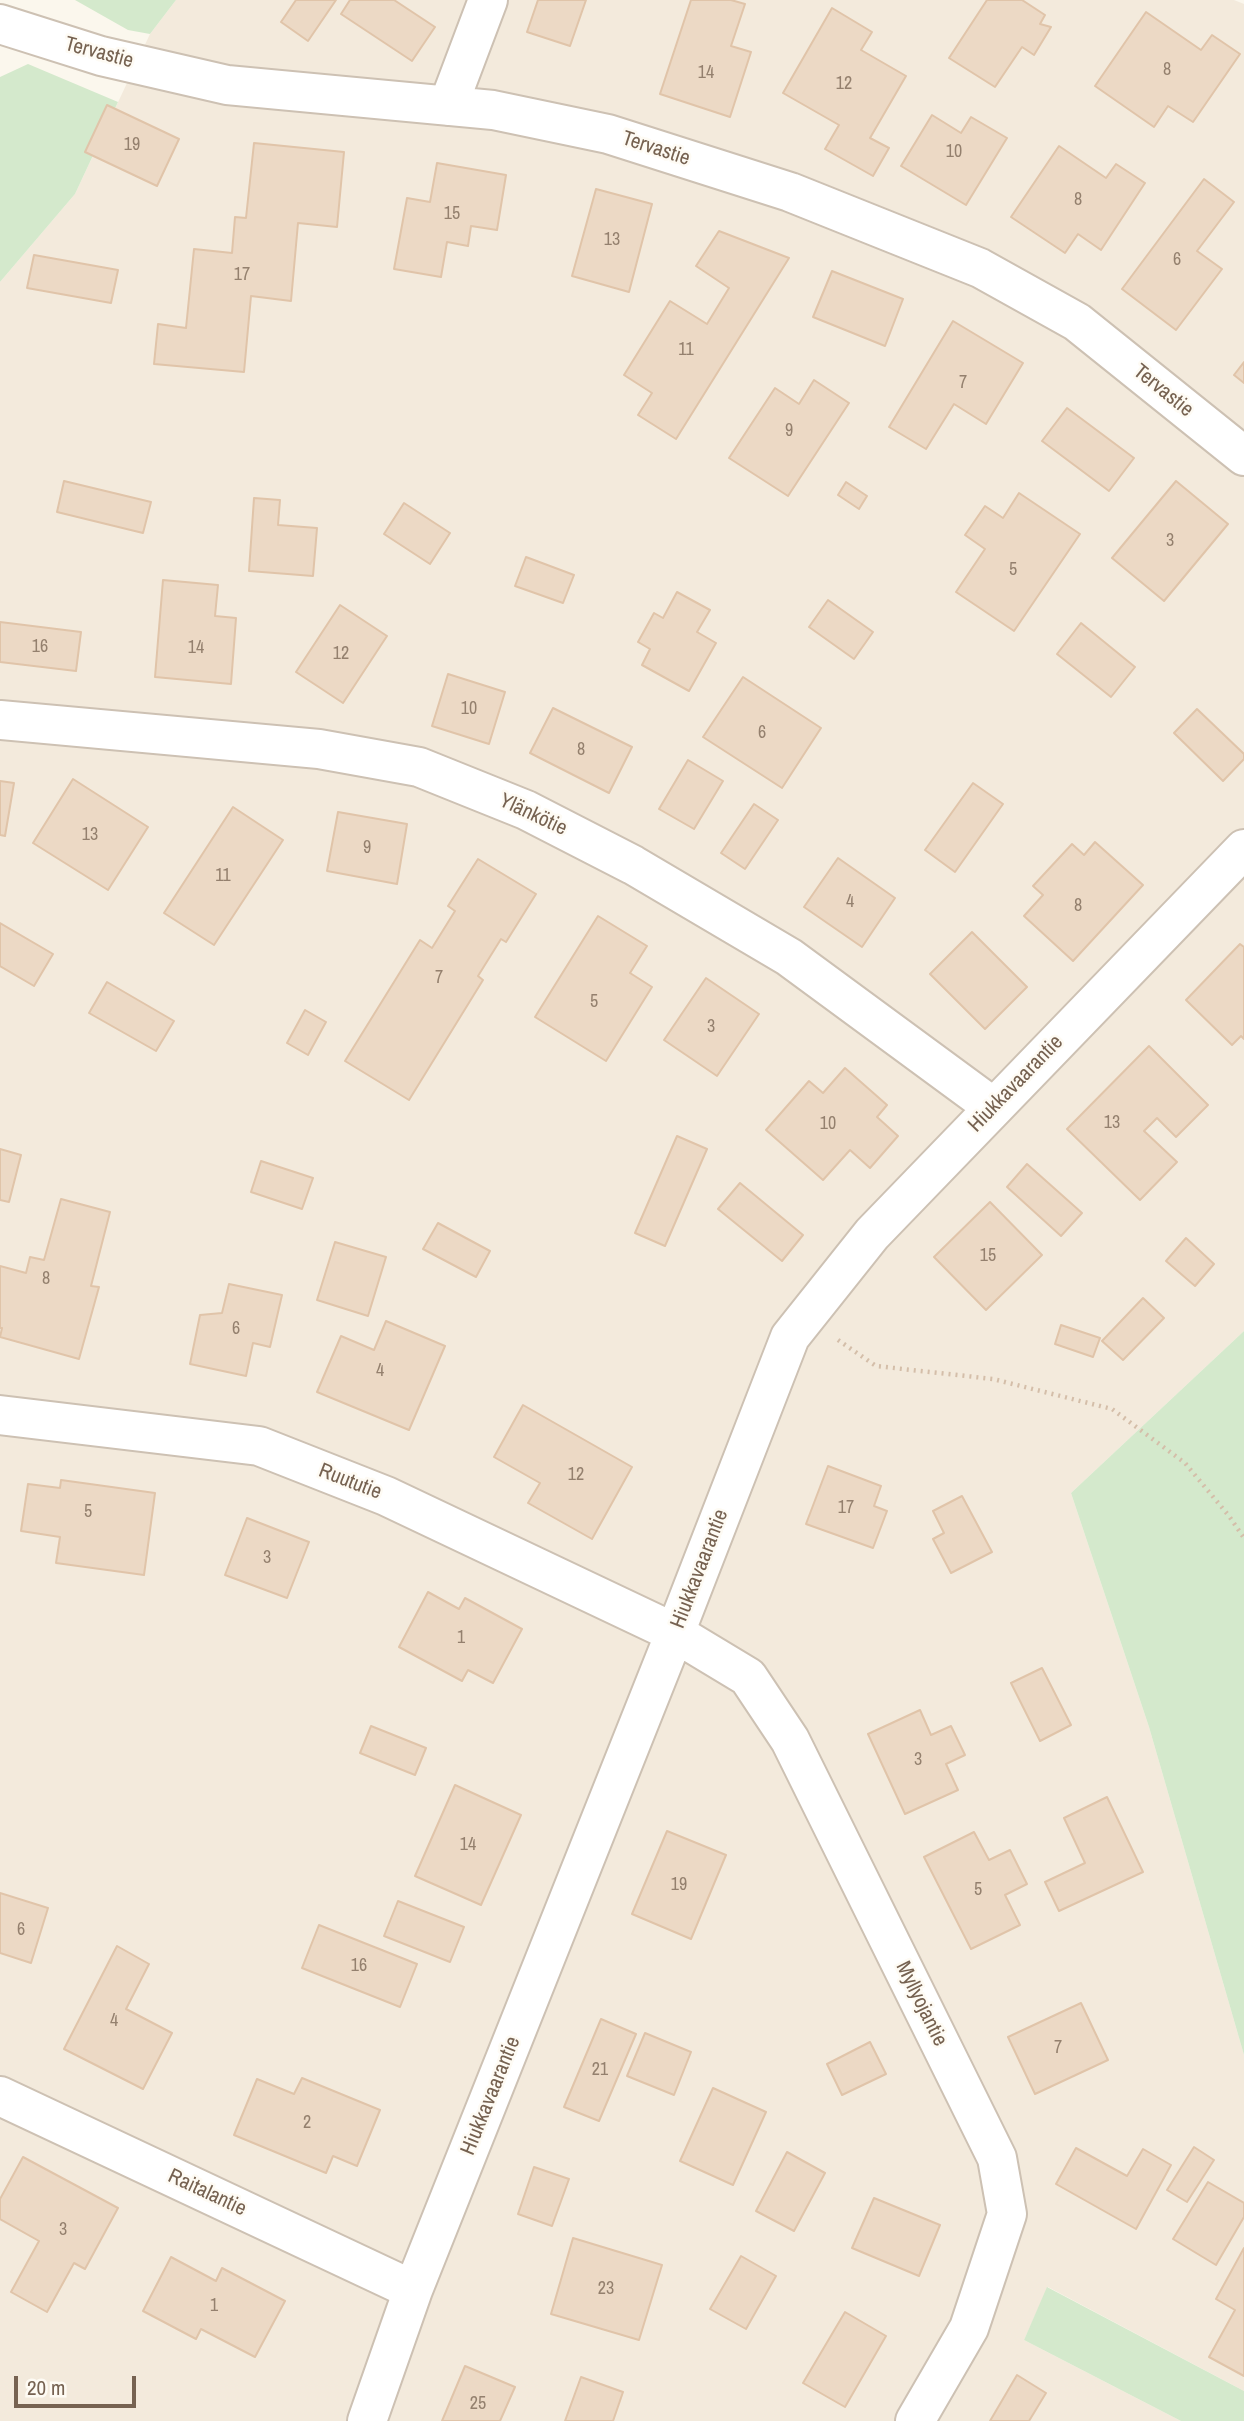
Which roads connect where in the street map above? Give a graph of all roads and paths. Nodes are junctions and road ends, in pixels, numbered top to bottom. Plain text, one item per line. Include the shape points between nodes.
1 (488, 0) edge
2 (0, 24) edge
3 (448, 106) junction
4 (1244, 456) edge
5 (0, 720) edge
6 (1244, 849) edge
7 (993, 1107) junction
8 (806, 1317) junction
9 (0, 1415) edge
10 (1244, 1538) edge
11 (675, 1633) junction
12 (0, 2096) edge
13 (414, 2290) junction
14 (367, 2421) edge
15 (915, 2421) edge

1 - 3 street
2 - 3 street, Tervastie via 101,56 228,85
3 - 4 street, Tervastie via 493,110 608,134 790,192 979,268 1077,322
5 - 7 street, Ylänkötie via 319,749 419,767 526,810 633,865 777,950
6 - 7 street, Hiukkavaarantie
7 - 8 street, Hiukkavaarantie via 873,1234
8 - 10 path via 876,1366 993,1379 1112,1409 1185,1463
8 - 11 street, Hiukkavaarantie via 790,1337
9 - 11 street, Ruututie via 259,1446 386,1496
11 - 13 street, Hiukkavaarantie
11 - 15 street, Myllyojantie via 748,1677 790,1740 997,2158 1007,2214 969,2328
12 - 13 street, Raitalantie
13 - 14 street, Hiukkavaarantie

